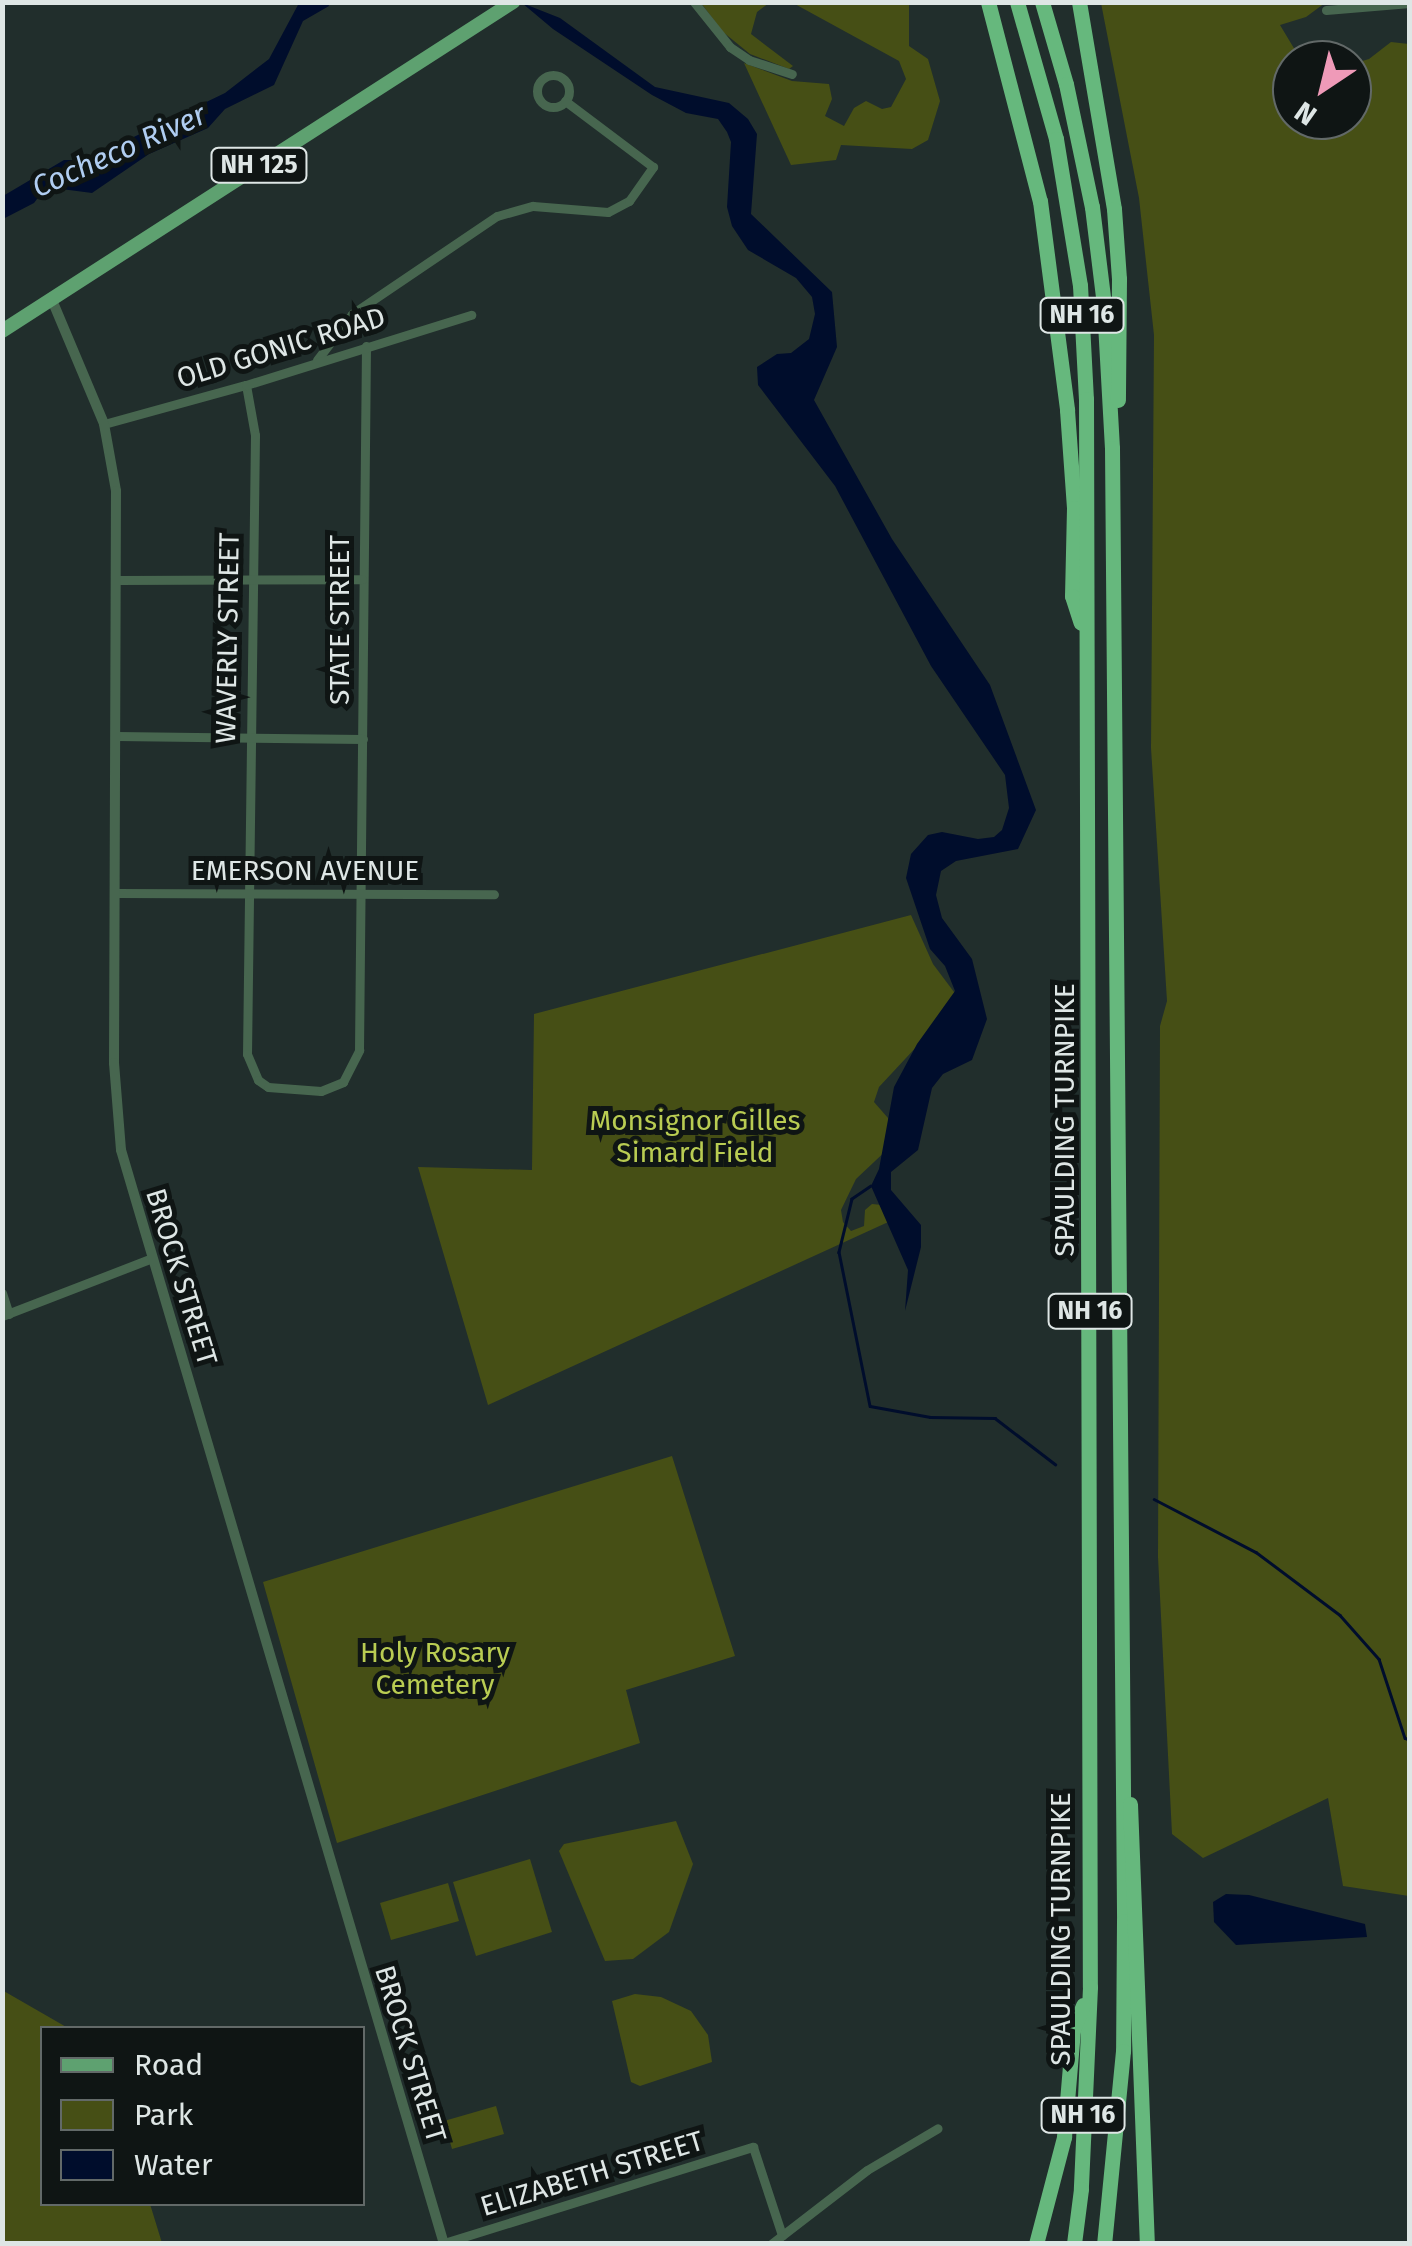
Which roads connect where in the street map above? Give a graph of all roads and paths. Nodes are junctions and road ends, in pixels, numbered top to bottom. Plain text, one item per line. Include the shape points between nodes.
1 (513, 2) edge
2 (694, 2) edge
3 (980, 2) edge
4 (988, 2) edge
5 (1017, 2) edge
6 (1042, 2) edge
7 (1079, 2) edge
8 (1410, 3) edge
9 (1326, 10) dead end
10 (995, 25) junction
11 (792, 74) dead end
12 (565, 101) dead end
13 (52, 300) junction
14 (471, 315) dead end
15 (2, 331) edge
16 (366, 346) junction
17 (317, 360) junction
18 (246, 386) junction
19 (104, 424) junction
20 (1112, 448) junction
21 (250, 579) junction
22 (362, 579) junction
23 (118, 580) junction
24 (1085, 635) junction
25 (118, 736) junction
26 (250, 738) junction
27 (362, 739) junction
28 (116, 893) junction
29 (247, 893) junction
30 (360, 894) junction
31 (494, 894) dead end
32 (152, 1258) junction
33 (2, 1293) edge
34 (6, 1315) edge
35 (1121, 1746) junction
36 (1090, 1987) junction
37 (938, 2128) dead end
38 (782, 2235) junction
39 (444, 2243) edge
40 (771, 2244) edge
41 (1036, 2244) edge
42 (1074, 2244) edge
43 (1104, 2244) edge
44 (1147, 2244) edge

1 - 13 main road, NH 125
2 - 11 street via 730,47
3 - 10 highway
4 - 10 highway
5 - 24 highway, SPAULDING TURNPIKE / NH 16 via 1056,139 1080,285 1087,417
6 - 20 highway, SPAULDING TURNPIKE / NH 16 via 1092,207
7 - 20 highway via 1102,118 1118,262
8 - 9 street
10 - 24 highway via 1046,239 1074,508 1072,596
12 - 17 street via 653,167 629,201 608,212 533,206 497,216 352,314
13 - 15 main road, NH 125
13 - 19 street, BROCK STREET
14 - 16 street, OLD GONIC ROAD
16 - 17 street, OLD GONIC ROAD
16 - 22 street, STATE STREET
17 - 18 street, OLD GONIC ROAD
18 - 19 street, OLD GONIC ROAD
18 - 21 street, WAVERLY STREET via 255,436
19 - 23 street, BROCK STREET via 116,490
20 - 35 highway, SPAULDING TURNPIKE / NH 16
21 - 22 street
21 - 23 street
21 - 26 street, WAVERLY STREET
22 - 27 street, STATE STREET
23 - 25 street, BROCK STREET
24 - 36 highway, SPAULDING TURNPIKE / NH 16
25 - 26 street
25 - 28 street, BROCK STREET
26 - 27 street
26 - 29 street, WAVERLY STREET
27 - 30 street, STATE STREET
28 - 29 street, EMERSON AVENUE
28 - 32 street, BROCK STREET via 117,1125
29 - 30 street, EMERSON AVENUE
29 - 30 street, WAVERLY STREET via 252,1070 268,1087 308,1092 343,1082 356,1062
30 - 31 street, EMERSON AVENUE
32 - 34 street
32 - 39 street, BROCK STREET
33 - 34 street
35 - 43 highway, SPAULDING TURNPIKE / NH 16 via 1123,2051
35 - 44 highway via 1133,1822
36 - 41 highway via 1073,2030 1064,2137
36 - 42 highway, SPAULDING TURNPIKE / NH 16
37 - 38 street
38 - 39 street, ELIZABETH STREET via 753,2147
38 - 40 street

